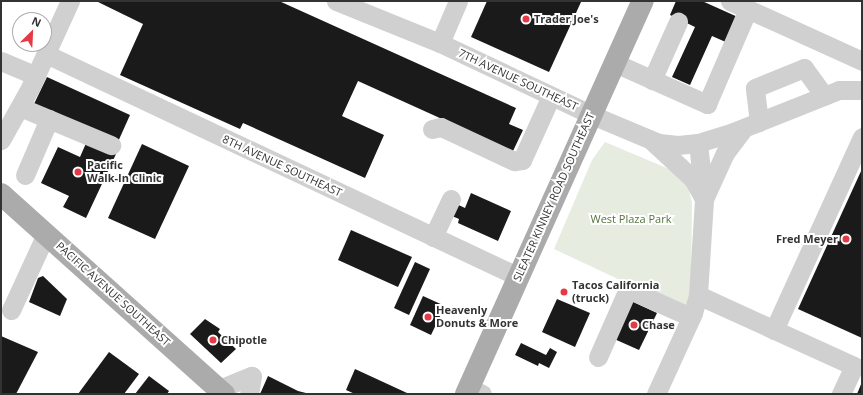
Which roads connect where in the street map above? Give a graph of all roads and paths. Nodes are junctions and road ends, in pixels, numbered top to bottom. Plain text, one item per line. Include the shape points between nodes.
1 (70, 1) edge
2 (336, 1) edge
3 (643, 1) edge
4 (459, 2) edge
5 (737, 4) edge
6 (678, 22) dead end
7 (440, 43) junction
8 (46, 54) junction
9 (862, 62) edge
10 (615, 63) junction
11 (2, 64) edge
12 (36, 76) junction
13 (652, 80) junction
14 (862, 90) edge
15 (551, 96) junction
16 (824, 96) junction
17 (20, 107) junction
18 (592, 115) junction
19 (49, 119) junction
20 (752, 125) junction
21 (432, 129) dead end
22 (862, 137) edge
23 (649, 139) junction
24 (1, 140) edge
25 (698, 143) junction
26 (111, 145) dead end
27 (25, 175) dead end
28 (1, 194) edge
29 (451, 199) dead end
30 (704, 199) junction
31 (46, 234) junction
32 (433, 237) junction
33 (518, 277) junction
34 (698, 295) junction
35 (11, 310) dead end
36 (691, 318) junction
37 (774, 330) junction
38 (598, 357) dead end
39 (222, 391) edge
40 (472, 392) edge
41 (249, 394) edge
42 (656, 394) edge
43 (841, 394) edge

1 - 8 street
2 - 7 street, 7TH AVENUE SOUTHEAST
3 - 10 main road, SLEATER KINNEY ROAD SOUTHEAST
4 - 7 street
5 - 9 street
5 - 13 street via 707,104
6 - 13 street
7 - 15 street, 7TH AVENUE SOUTHEAST
8 - 12 street
8 - 32 street, 8TH AVENUE SOUTHEAST
10 - 13 street
10 - 18 main road, SLEATER KINNEY ROAD SOUTHEAST
11 - 12 street
12 - 17 street
14 - 16 street, 7TH AVENUE SOUTHEAST via 851,88
15 - 18 street, 7TH AVENUE SOUTHEAST
15 - 21 street via 522,160 514,161 441,127
16 - 20 street, 7TH AVENUE SOUTHEAST
16 - 20 street via 804,68 755,88
17 - 19 street
17 - 24 street
18 - 23 street, 7TH AVENUE SOUTHEAST
18 - 33 main road, SLEATER KINNEY ROAD SOUTHEAST
19 - 26 street
19 - 27 street
20 - 25 street, 7TH AVENUE SOUTHEAST
20 - 30 street via 719,164
22 - 37 street
23 - 25 street, 7TH AVENUE SOUTHEAST via 678,146
23 - 30 street via 693,180
25 - 30 street
28 - 31 main road, PACIFIC AVENUE SOUTHEAST
29 - 32 street
30 - 34 street
31 - 35 street
31 - 39 main road, PACIFIC AVENUE SOUTHEAST
32 - 33 street, 8TH AVENUE SOUTHEAST
33 - 40 main road, SLEATER KINNEY ROAD SOUTHEAST
34 - 36 street
34 - 37 street
36 - 38 street via 628,289
36 - 42 street
37 - 43 street via 854,366
39 - 41 street via 252,376

